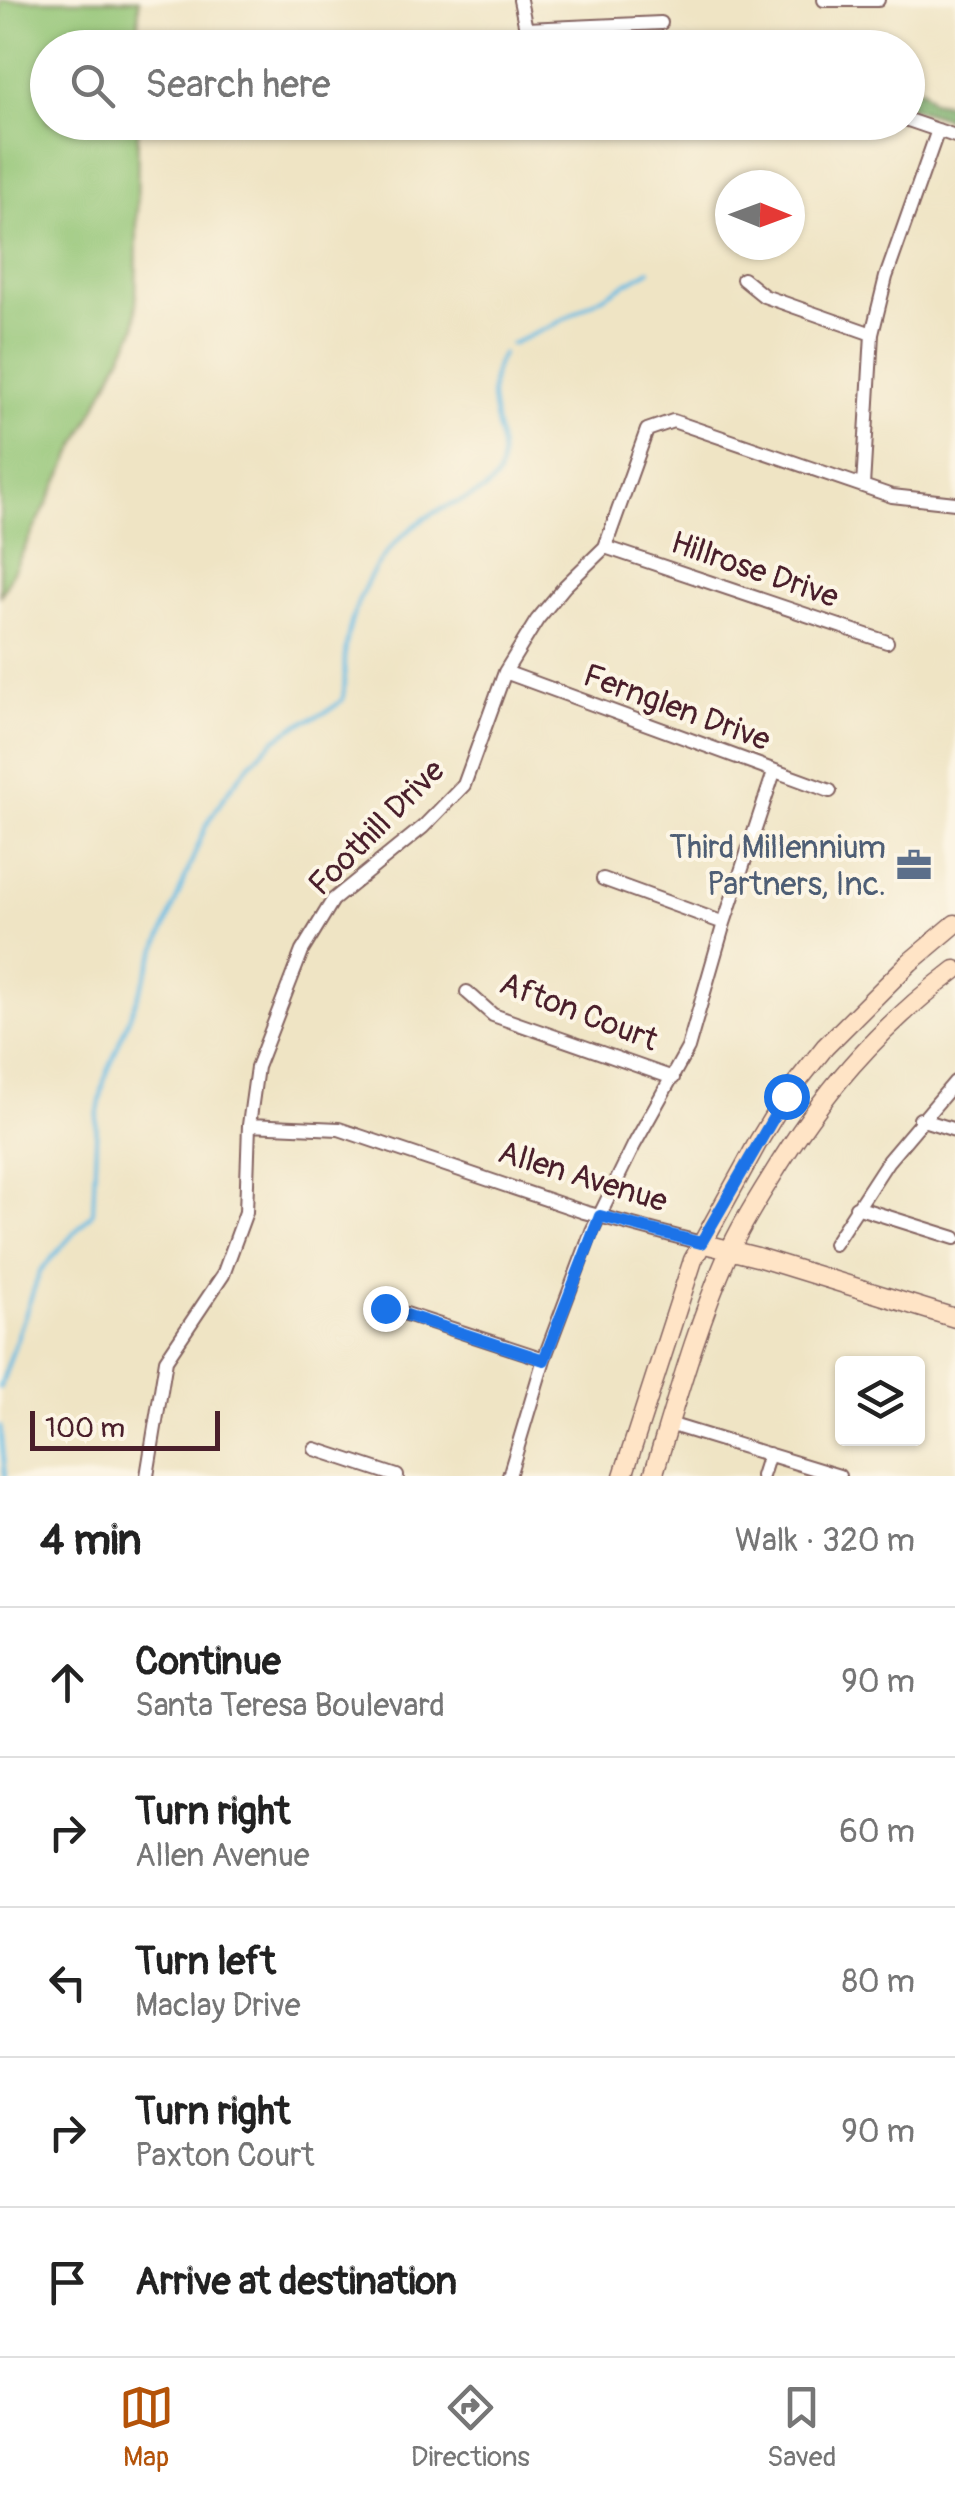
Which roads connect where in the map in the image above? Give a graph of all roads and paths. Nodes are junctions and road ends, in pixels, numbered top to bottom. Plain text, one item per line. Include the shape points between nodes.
1 (520, 0) edge
2 (824, 0) edge
3 (878, 0) edge
4 (662, 23) dead end
5 (925, 126) edge
6 (938, 130) junction
7 (955, 136) edge
8 (743, 278) dead end
9 (872, 334) junction
10 (862, 486) junction
11 (955, 503) edge
12 (605, 547) junction
13 (887, 642) dead end
14 (506, 672) junction
15 (774, 772) junction
16 (830, 790) dead end
17 (604, 879) dead end
18 (724, 924) junction
19 (955, 924) edge
20 (955, 970) edge
21 (466, 992) dead end
22 (673, 1078) junction
23 (955, 1082) edge
24 (920, 1120) junction
25 (248, 1125) junction
26 (955, 1130) edge
27 (856, 1208) junction
28 (600, 1216) junction
29 (955, 1238) edge
30 (701, 1243) junction
31 (834, 1244) dead end
32 (730, 1250) junction
33 (385, 1308) dead end
34 (955, 1318) edge
35 (544, 1360) junction
36 (670, 1424) junction
37 (315, 1449) dead end
38 (769, 1454) junction
39 (147, 1476) edge
40 (397, 1476) edge
41 (509, 1476) edge
42 (623, 1476) edge
43 (653, 1476) edge
44 (762, 1476) edge
45 (839, 1476) edge

1 - 4 street via 526,30
2 - 3 street
5 - 6 street
6 - 7 street
6 - 9 street
8 - 9 street via 764,296
9 - 10 street
10 - 11 street, Foothill Drive
10 - 12 street, Foothill Drive via 674,421 647,430
12 - 13 street, Hillrose Drive
12 - 14 street, Foothill Drive via 538,620
14 - 15 street, Fernglen Drive
14 - 25 street, Foothill Drive via 464,785 334,900 302,950 257,1067
15 - 16 street, Fernglen Drive
15 - 18 street
17 - 18 street
18 - 22 street
19 - 30 main road via 825,1047 758,1142
20 - 32 main road via 908,1006 843,1072 798,1133
21 - 22 street, Afton Court via 493,1015
22 - 28 street
23 - 24 street
24 - 26 street
24 - 27 street
25 - 28 street, Allen Avenue via 376,1139
25 - 39 street, Foothill Drive via 246,1212 224,1276 166,1360
27 - 29 street
27 - 31 street
28 - 30 street, Allen Avenue
28 - 35 street
30 - 32 main road, Allen Avenue
30 - 42 main road
32 - 34 main road, Allen Avenue
32 - 36 main road
33 - 35 street
35 - 41 street
36 - 38 street
36 - 43 main road
37 - 40 street
38 - 44 street
38 - 45 street

